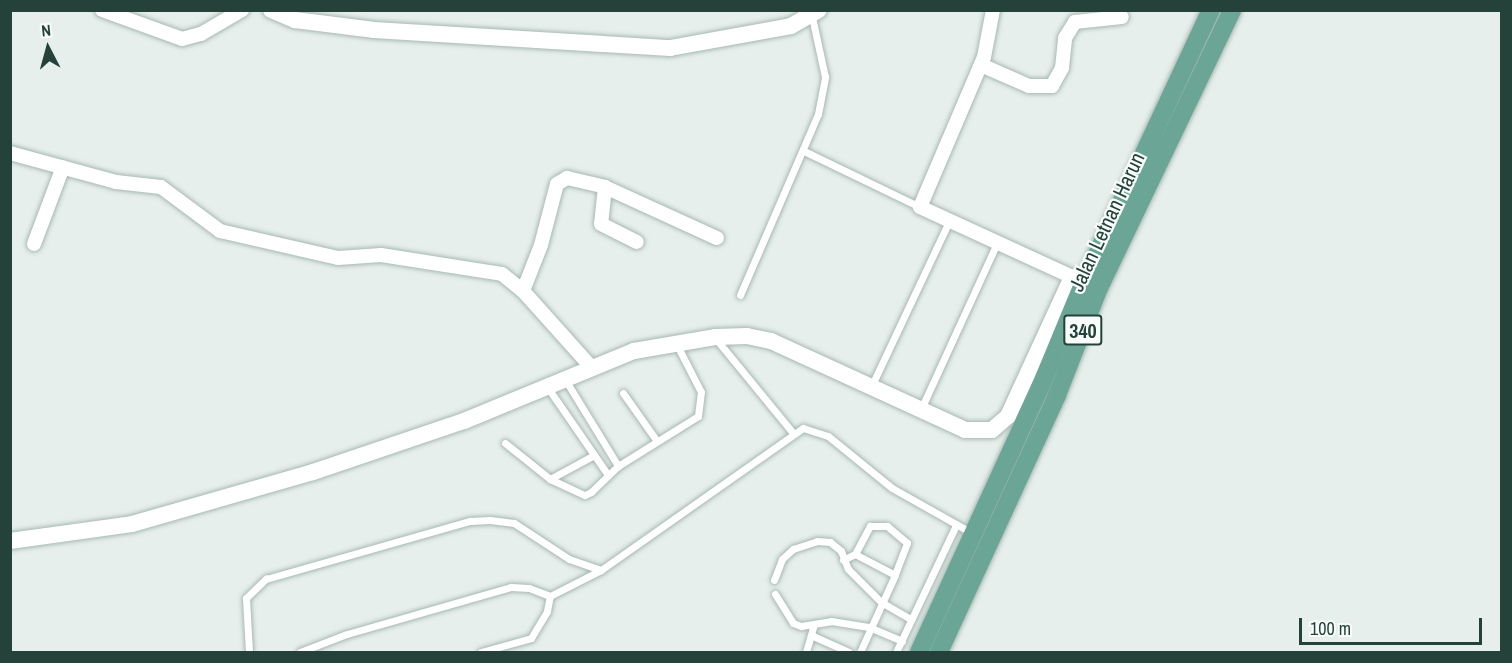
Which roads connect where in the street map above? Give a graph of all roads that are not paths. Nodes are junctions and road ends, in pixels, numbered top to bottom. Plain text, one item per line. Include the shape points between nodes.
1 (102, 10) edge
2 (242, 10) edge
3 (271, 10) edge
4 (993, 10) edge
5 (1211, 10) edge
6 (1232, 10) edge
7 (816, 14) edge
8 (1122, 16) dead end
9 (981, 65) junction
10 (804, 152) junction
11 (10, 153) edge
12 (63, 167) junction
13 (605, 187) junction
14 (920, 207) junction
15 (949, 220) junction
16 (717, 238) dead end
17 (637, 242) dead end
18 (34, 244) dead end
19 (996, 245) junction
20 (1085, 282) junction
21 (523, 291) junction
22 (740, 295) dead end
23 (721, 336) junction
24 (675, 342) junction
25 (592, 368) junction
26 (565, 379) junction
27 (547, 387) junction
28 (870, 388) junction
29 (623, 393) dead end
30 (920, 411) junction
31 (792, 432) junction
32 (657, 441) junction
33 (505, 443) dead end
34 (609, 453) junction
35 (596, 457) junction
36 (618, 466) junction
37 (608, 475) junction
38 (550, 479) junction
39 (956, 525) junction
40 (982, 538) junction
41 (10, 541) edge
42 (855, 554) junction
43 (843, 560) junction
44 (601, 570) junction
45 (895, 575) junction
46 (774, 580) dead end
47 (775, 594) dead end
48 (550, 596) junction
49 (881, 602) junction
50 (911, 619) junction
51 (814, 624) junction
52 (869, 627) junction
53 (813, 636) junction
54 (902, 642) junction
55 (249, 652) edge
56 (300, 652) edge
57 (481, 652) edge
58 (806, 652) edge
59 (849, 652) edge
60 (860, 652) edge
61 (896, 652) edge
62 (919, 652) edge
63 (939, 652) edge

1 - 2 street via 182,39 201,34
3 - 7 street via 295,20 374,30 670,48 791,26
4 - 9 street
5 - 20 main road, Jalan Letnan Harun / 340
6 - 20 main road, Jalan Letnan Harun / 340
7 - 10 lane via 825,76 818,114
8 - 9 street via 1075,22 1065,38 1062,68 1052,86 1029,86
9 - 14 street
10 - 14 lane
10 - 22 lane
11 - 12 street
12 - 18 street
12 - 21 street via 116,182 168,190 220,231 338,258 381,255 493,271 509,278
13 - 16 street
13 - 17 street via 601,224
13 - 21 street via 573,178 561,180
14 - 15 street
15 - 19 street
15 - 28 lane
19 - 20 street
19 - 30 lane
20 - 30 street via 998,428 965,430
20 - 40 main road, Jalan Letnan Harun / 340
21 - 25 street
23 - 24 street
23 - 28 street via 771,341
23 - 31 lane
24 - 25 street via 634,351
24 - 32 lane via 701,392 702,406 698,416
25 - 26 street
26 - 27 street
26 - 34 lane
27 - 35 lane
27 - 41 street via 464,421 313,472 132,524
28 - 30 street
29 - 32 lane
31 - 39 lane via 803,428 828,436 892,489
31 - 44 lane
32 - 36 lane
33 - 38 lane
34 - 35 lane
34 - 36 lane
35 - 37 lane
35 - 38 lane
36 - 37 lane
37 - 38 lane via 585,495
39 - 40 lane
39 - 50 lane
40 - 62 main road, Jalan Letnan Harun / 340
40 - 63 main road, Jalan Letnan Harun / 340
42 - 43 lane
42 - 45 lane
42 - 45 lane via 870,526 887,526 907,543
43 - 46 lane via 830,542 801,545 782,559
43 - 49 lane
44 - 48 lane
44 - 55 lane via 569,559 514,523 470,521 266,579 246,598
45 - 49 lane
47 - 51 lane via 793,623
48 - 56 lane via 529,588 511,587 347,634
48 - 57 lane via 547,611 531,638
49 - 50 lane
49 - 52 lane
50 - 54 lane
51 - 52 lane via 831,621
51 - 53 lane
52 - 54 lane
52 - 60 lane
53 - 58 lane
53 - 59 lane
54 - 61 lane

